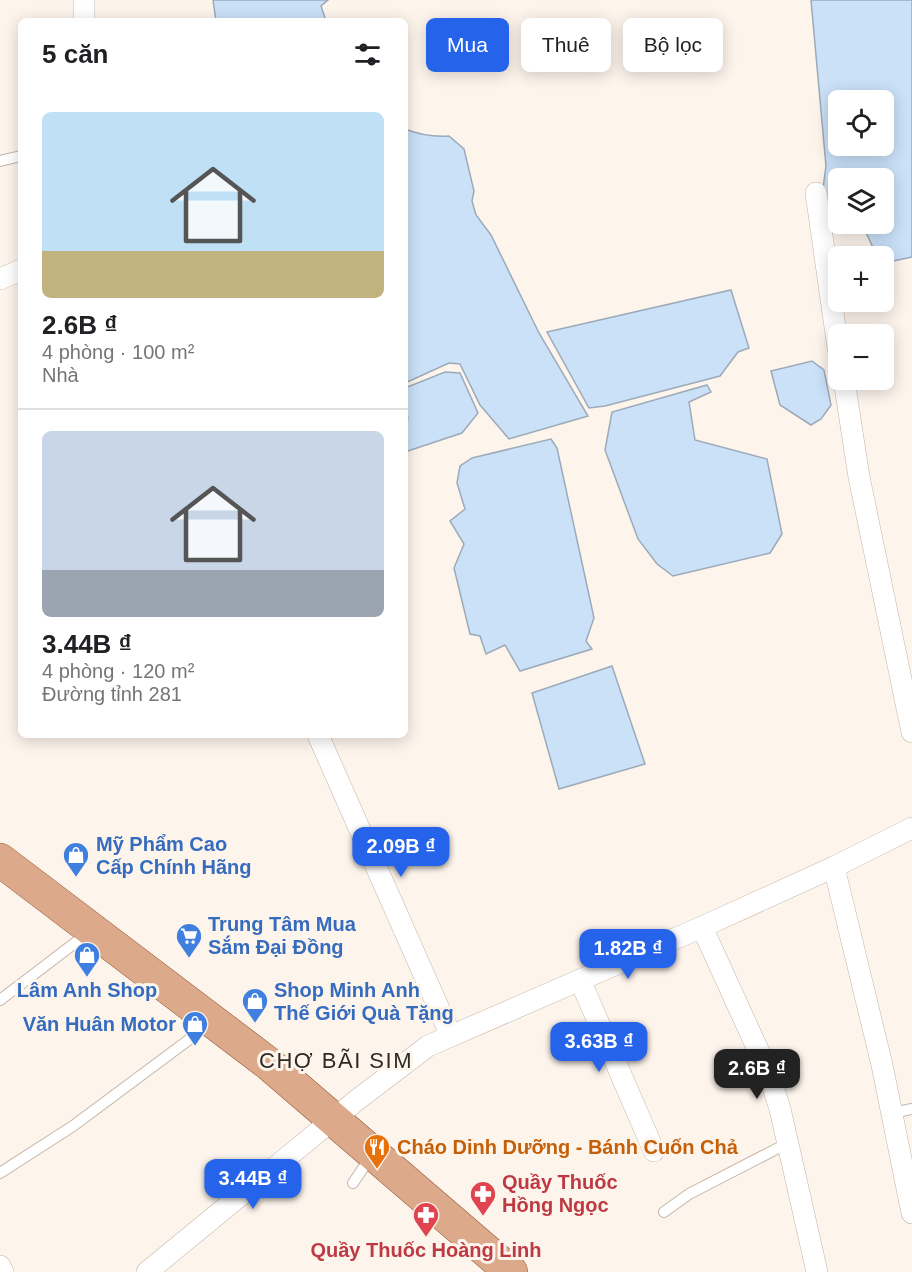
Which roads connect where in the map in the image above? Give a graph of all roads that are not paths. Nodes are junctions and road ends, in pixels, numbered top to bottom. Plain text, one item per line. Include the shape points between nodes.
1 (84, 0) edge
2 (84, 18) edge
3 (18, 157) edge
4 (0, 161) edge
5 (816, 193) dead end
6 (18, 271) edge
7 (0, 279) edge
8 (835, 324) edge
9 (846, 390) edge
10 (912, 732) edge
11 (319, 738) edge
12 (912, 828) edge
13 (0, 860) edge
14 (834, 867) junction
15 (702, 927) junction
16 (91, 931) junction
17 (580, 980) junction
18 (0, 1000) edge
19 (214, 1022) junction
20 (451, 1036) junction
21 (902, 1111) edge
22 (334, 1119) junction
23 (788, 1143) junction
24 (654, 1151) dead end
25 (373, 1153) junction
26 (0, 1173) edge
27 (353, 1183) dead end
28 (664, 1212) dead end
29 (912, 1213) edge
30 (168, 1265) edge
31 (0, 1266) edge
32 (3, 1272) edge
33 (147, 1272) edge
34 (511, 1272) edge
35 (817, 1272) edge

1 - 2 street
3 - 4 lane
5 - 8 street
6 - 7 street
9 - 10 street via 859,477
11 - 20 street
12 - 14 street
13 - 16 main road
14 - 15 street
14 - 21 street
15 - 17 street
15 - 23 street via 769,1074
16 - 18 lane
16 - 19 main road
17 - 20 street
17 - 24 street
19 - 22 main road
19 - 26 lane via 73,1126
20 - 22 street via 428,1046
21 - 29 street
22 - 25 main road
22 - 30 street
23 - 28 lane via 689,1194
23 - 35 street
25 - 27 lane
25 - 34 main road
30 - 33 street
31 - 32 street

